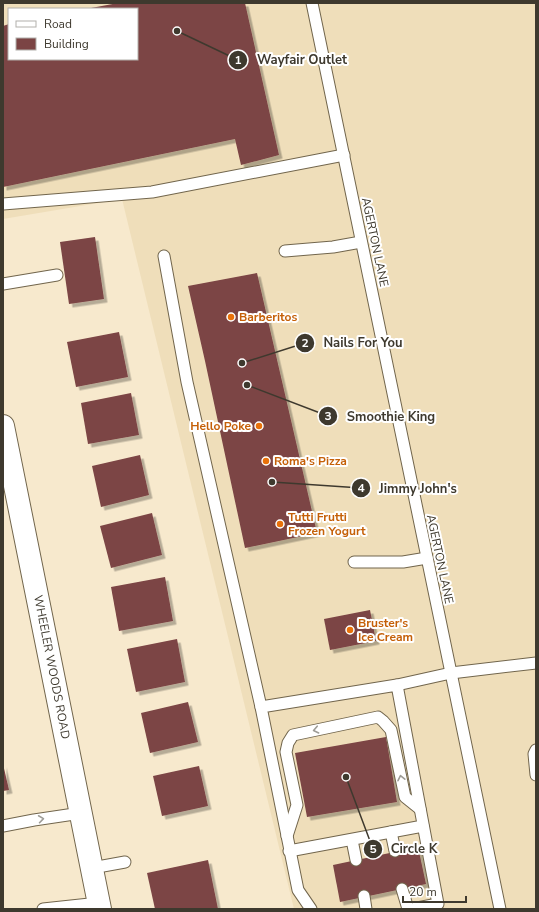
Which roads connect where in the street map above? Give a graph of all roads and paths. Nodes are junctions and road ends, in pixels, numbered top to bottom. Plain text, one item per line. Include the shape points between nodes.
1 (312, 3) edge
2 (344, 155) junction
3 (3, 204) edge
4 (362, 242) junction
5 (285, 251) dead end
6 (164, 256) dead end
7 (57, 275) dead end
8 (3, 284) edge
9 (3, 426) edge
10 (427, 558) junction
11 (354, 562) dead end
12 (536, 663) edge
13 (451, 673) junction
14 (397, 685) junction
15 (260, 707) junction
16 (535, 752) edge
17 (536, 775) edge
18 (420, 809) junction
19 (81, 814) junction
20 (3, 826) edge
21 (423, 826) junction
22 (391, 832) junction
23 (287, 836) junction
24 (352, 840) junction
25 (289, 851) junction
26 (395, 851) dead end
27 (356, 860) dead end
28 (125, 862) dead end
29 (92, 868) junction
30 (402, 889) dead end
31 (364, 896) dead end
32 (99, 906) edge
33 (42, 909) edge
34 (311, 909) edge
35 (366, 909) edge
36 (408, 909) edge
37 (412, 909) edge
38 (500, 909) edge

1 - 2 lane, AGERTON LANE
2 - 3 lane via 152,192
2 - 4 lane, AGERTON LANE
4 - 5 lane
4 - 10 lane, AGERTON LANE
6 - 15 lane via 187,382
7 - 8 lane
9 - 19 street, WHEELER WOODS ROAD
10 - 11 lane via 402,562
10 - 13 lane, AGERTON LANE
12 - 13 lane
13 - 14 lane
13 - 38 lane, AGERTON LANE
14 - 15 lane
14 - 18 lane
15 - 23 lane
16 - 17 lane
18 - 21 lane
18 -> 23 lane via 405,797 391,730 378,717 293,735 286,752 297,804
20 -> 19 lane
19 - 29 street, WHEELER WOODS ROAD
21 - 22 lane
21 - 37 lane via 438,904
22 - 24 lane
22 - 26 lane
23 - 25 lane
24 - 25 lane
24 - 27 lane
25 - 34 lane via 298,890
28 - 29 lane
29 - 32 street, WHEELER WOODS ROAD
30 - 36 lane
31 - 35 lane
32 - 33 lane

